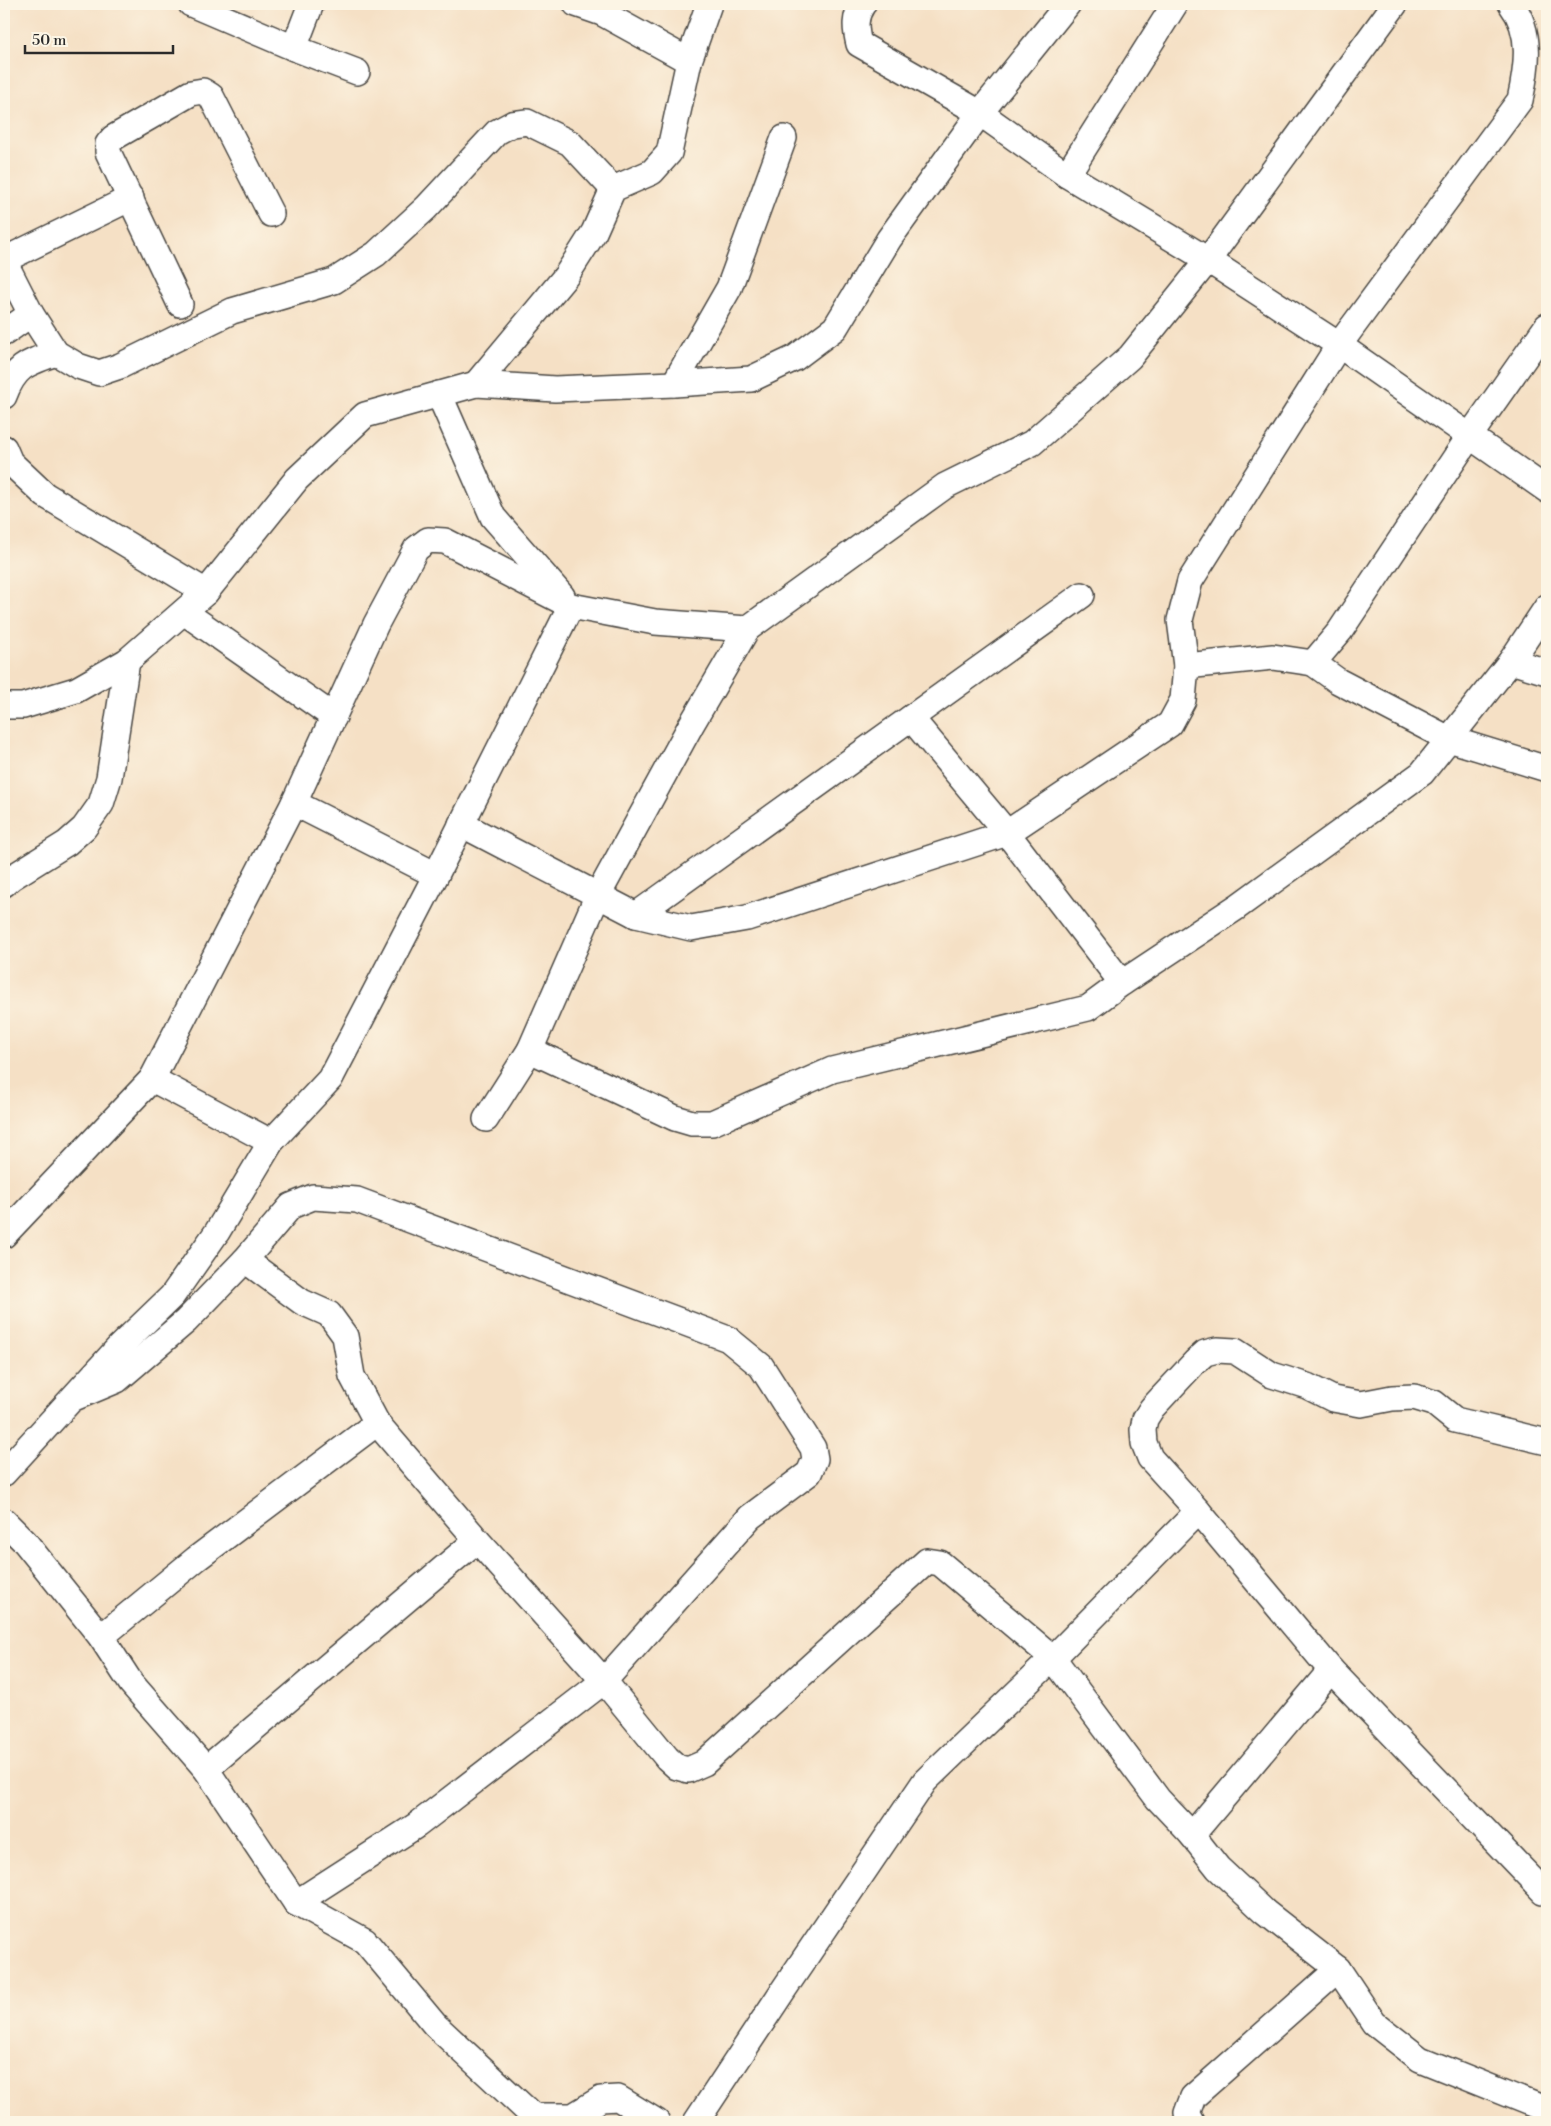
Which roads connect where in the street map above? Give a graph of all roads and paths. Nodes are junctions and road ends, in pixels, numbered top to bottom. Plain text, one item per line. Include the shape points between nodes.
1 (191, 4) edge
2 (311, 4) edge
3 (576, 4) edge
4 (709, 4) edge
5 (863, 4) edge
6 (1068, 4) edge
7 (1175, 4) edge
8 (1394, 4) edge
9 (1510, 4) edge
10 (294, 48) junction
11 (689, 61) junction
12 (357, 72) dead end
13 (980, 113) junction
14 (784, 138) dead end
15 (1067, 175) junction
16 (613, 189) junction
17 (131, 198) junction
18 (271, 214) dead end
19 (4, 260) edge
20 (1208, 260) junction
21 (180, 304) dead end
22 (30, 314) junction
23 (1547, 326) edge
24 (4, 332) edge
25 (1338, 345) junction
26 (56, 353) junction
27 (476, 384) junction
28 (674, 384) junction
29 (440, 394) junction
30 (4, 396) edge
31 (1469, 437) junction
32 (4, 448) edge
33 (1547, 490) edge
34 (206, 592) junction
35 (1082, 595) dead end
36 (571, 606) junction
37 (1547, 607) edge
38 (184, 612) junction
39 (747, 629) junction
40 (127, 661) junction
41 (1511, 661) junction
42 (1313, 663) junction
43 (1186, 666) junction
44 (1547, 672) edge
45 (4, 706) edge
46 (334, 717) junction
47 (911, 718) junction
48 (1449, 739) junction
49 (1547, 769) edge
50 (294, 803) junction
51 (461, 824) junction
52 (1007, 833) junction
53 (436, 875) junction
54 (6, 880) edge
55 (597, 897) junction
56 (636, 915) junction
57 (1122, 983) junction
58 (530, 1050) junction
59 (152, 1079) junction
60 (486, 1119) dead end
61 (271, 1142) junction
62 (4, 1235) edge
63 (245, 1260) junction
64 (74, 1398) junction
65 (377, 1423) junction
66 (1547, 1442) edge
67 (4, 1473) edge
68 (1198, 1511) junction
69 (4, 1521) edge
70 (476, 1540) junction
71 (101, 1637) junction
72 (1052, 1658) junction
73 (1331, 1670) junction
74 (604, 1681) junction
75 (206, 1769) junction
76 (1192, 1835) junction
77 (1543, 1891) dead end
78 (296, 1903) junction
79 (1338, 1969) junction
80 (1537, 2112) edge
81 (657, 2122) edge
82 (696, 2122) edge
83 (1192, 2122) edge

1 - 10 street
2 - 10 street
3 - 11 street via 602,13
4 - 11 street
5 - 13 street via 856,14 858,44
6 - 13 street
7 - 15 street
8 - 20 street
9 - 25 street via 1526,40 1526,71 1520,100
10 - 12 street
11 - 16 street via 668,153 652,172
13 - 15 street
13 - 28 street via 889,238 835,328 795,358 751,379
14 - 28 street via 729,288
15 - 20 street
16 - 26 street via 570,143 527,122 512,124 497,132 426,208 376,254 334,281 232,311 120,366 99,373 78,366
16 - 27 street via 594,232 566,276
17 - 18 street via 108,152 108,144 191,93 203,91 211,96
17 - 19 street
17 - 21 street
19 - 22 street
20 - 25 street
20 - 39 street via 1130,357 1032,443 945,486
22 - 24 street
22 - 26 street
23 - 31 street
25 - 31 street
25 - 43 street via 1190,581 1180,620
26 - 30 street via 26,363 10,380
27 - 28 street via 555,389
27 - 29 street
29 - 34 street via 365,415 297,479
29 - 36 street via 493,517
31 - 33 street
31 - 42 street via 1340,631
32 - 34 street via 10,462 45,495
34 - 38 street
35 - 47 street
36 - 39 street via 655,622
36 - 46 street via 445,541 428,540 411,557
36 - 51 street
37 - 41 street
38 - 40 street
38 - 46 street
39 - 55 street
40 - 45 street via 76,690 23,706
40 - 54 street via 110,778 101,804 84,828 67,843
41 - 44 street
41 - 48 street
42 - 43 street via 1273,657
42 - 48 street via 1338,681
43 - 52 street via 1184,700 1170,724
46 - 50 street
47 - 52 street
47 - 56 street
48 - 49 street
48 - 57 street via 1422,773 1237,907
50 - 53 street
50 - 59 street
51 - 53 street
51 - 55 street
52 - 56 street via 747,918 691,928
52 - 57 street
53 - 61 street via 330,1078
55 - 56 street
55 - 58 street
57 - 58 street via 1088,1008 832,1070 712,1123 692,1123 675,1118
58 - 60 street
59 - 61 street
59 - 62 street
61 - 64 street via 217,1232 172,1296 120,1346
63 - 64 street via 186,1321 117,1380
63 - 65 street via 302,1302 329,1314 345,1336 352,1376
63 - 74 street via 291,1206 313,1197 357,1200 728,1339 761,1366 813,1448 814,1459 808,1473 750,1517
64 - 67 street
65 - 70 street
65 - 71 street via 196,1558
66 - 68 street via 1455,1420 1434,1403 1414,1396 1360,1404 1333,1399 1307,1386 1272,1375 1235,1351 1217,1350 1205,1353 1152,1408 1143,1430 1150,1458
68 - 72 street
68 - 73 street
69 - 71 street via 25,1542
70 - 74 street
70 - 75 street
71 - 75 street via 131,1684
72 - 74 street via 940,1563 927,1561 704,1763 688,1770 666,1758
72 - 76 street via 1158,1799
72 - 82 street via 925,1781
73 - 76 street
73 - 77 street
74 - 78 street via 416,1825
75 - 78 street
76 - 79 street via 1218,1868 1265,1912
78 - 81 street via 365,1941 435,2025 533,2116 573,2116 601,2099 618,2098
79 - 80 street via 1374,2023 1420,2059
79 - 83 street via 1193,2097 1187,2113

